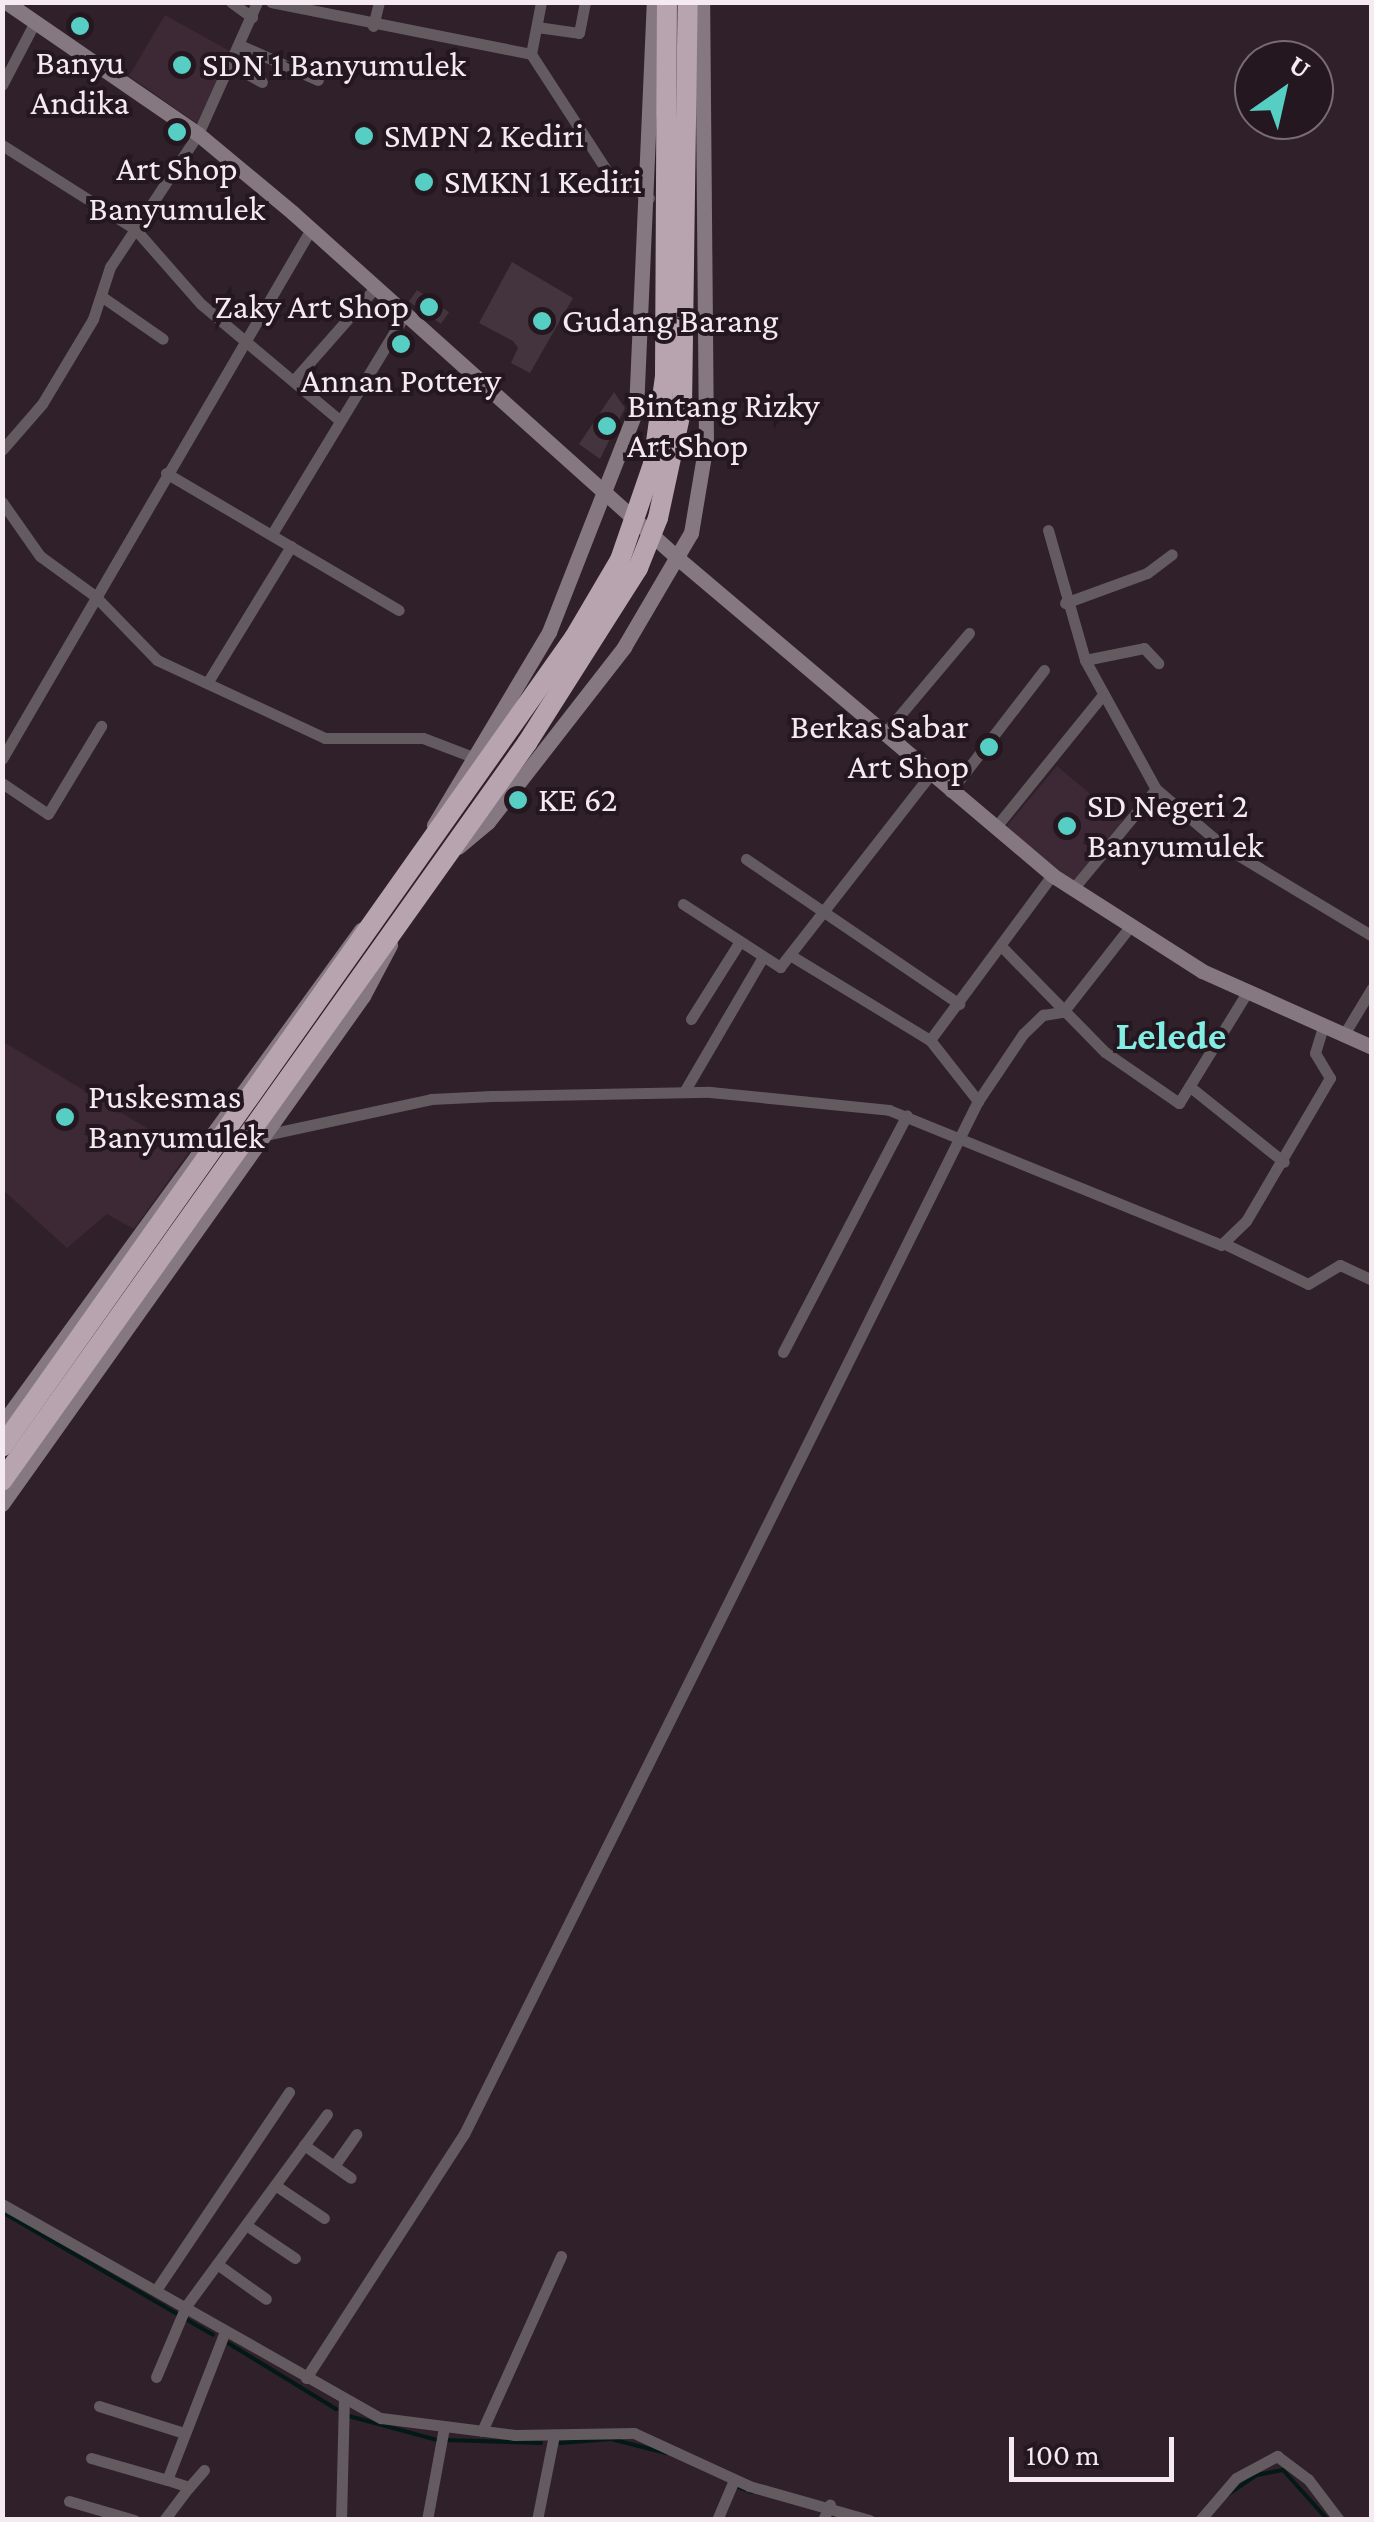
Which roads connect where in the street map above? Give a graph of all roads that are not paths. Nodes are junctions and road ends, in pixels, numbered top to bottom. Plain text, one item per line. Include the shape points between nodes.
1 (6, 2) edge
2 (231, 2) edge
3 (257, 2) edge
4 (272, 2) edge
5 (379, 2) edge
6 (541, 2) edge
7 (585, 2) edge
8 (654, 2) edge
9 (667, 2) edge
10 (688, 2) edge
11 (702, 2) edge
12 (252, 18) junction
13 (34, 22) junction
14 (373, 26) junction
15 (536, 27) junction
16 (242, 46) junction
17 (531, 54) junction
18 (233, 66) junction
19 (318, 80) dead end
20 (262, 82) dead end
21 (2, 85) edge
22 (198, 134) junction
23 (2, 145) edge
24 (649, 198) junction
25 (311, 228) junction
26 (136, 229) junction
27 (376, 287) junction
28 (100, 296) junction
29 (406, 313) junction
30 (163, 339) dead end
31 (241, 340) junction
32 (294, 380) junction
33 (338, 418) junction
34 (2, 450) edge
35 (166, 473) junction
36 (608, 491) junction
37 (2, 502) edge
38 (646, 522) junction
39 (1048, 530) dead end
40 (272, 534) junction
41 (291, 546) junction
42 (1172, 554) dead end
43 (681, 561) junction
44 (95, 596) junction
45 (1065, 603) junction
46 (399, 610) dead end
47 (969, 633) dead end
48 (1085, 660) junction
49 (1158, 663) dead end
50 (1044, 670) dead end
51 (208, 680) junction
52 (1102, 697) junction
53 (100, 726) dead end
54 (884, 734) junction
55 (473, 756) junction
56 (2, 760) edge
57 (930, 774) junction
58 (2, 783) edge
59 (1156, 789) junction
60 (950, 792) junction
61 (995, 828) junction
62 (425, 847) junction
63 (448, 854) junction
64 (746, 860) dead end
65 (1052, 875) junction
66 (1072, 890) junction
67 (683, 904) dead end
68 (824, 912) junction
69 (373, 921) junction
70 (1128, 929) junction
71 (394, 932) junction
72 (1372, 936) edge
73 (737, 946) junction
74 (1004, 949) junction
75 (790, 956) junction
76 (762, 960) junction
77 (1372, 988) edge
78 (1246, 994) junction
79 (959, 1004) junction
80 (1063, 1012) junction
81 (691, 1018) dead end
82 (1322, 1027) junction
83 (1343, 1036) junction
84 (930, 1040) junction
85 (1372, 1047) edge
86 (1194, 1090) junction
87 (684, 1092) junction
88 (978, 1101) junction
89 (907, 1115) junction
90 (265, 1135) junction
91 (962, 1137) junction
92 (1284, 1162) junction
93 (1224, 1244) junction
94 (1372, 1280) edge
95 (784, 1352) dead end
96 (2, 1424) edge
97 (2, 1446) edge
98 (2, 1482) edge
99 (2, 1504) edge
100 (289, 2092) dead end
101 (327, 2114) dead end
102 (356, 2134) dead end
103 (304, 2145) junction
104 (334, 2166) junction
105 (350, 2178) dead end
106 (275, 2185) junction
107 (2, 2204) edge
108 (324, 2218) dead end
109 (246, 2225) junction
110 (562, 2256) dead end
111 (295, 2258) dead end
112 (217, 2264) junction
113 (158, 2286) junction
114 (266, 2299) dead end
115 (186, 2306) junction
116 (225, 2332) junction
117 (156, 2377) dead end
118 (306, 2378) junction
119 (344, 2398) junction
120 (100, 2406) dead end
121 (482, 2431) junction
122 (184, 2434) junction
123 (443, 2435) junction
124 (554, 2436) junction
125 (91, 2458) dead end
126 (204, 2470) dead end
127 (168, 2480) junction
128 (733, 2483) junction
129 (188, 2487) junction
130 (70, 2501) dead end
131 (826, 2512) edge
132 (134, 2520) edge
133 (164, 2520) edge
134 (341, 2520) edge
135 (427, 2520) edge
136 (537, 2520) edge
137 (717, 2520) edge
138 (870, 2520) edge
139 (1200, 2520) edge
140 (1339, 2520) edge

1 - 13 street
2 - 12 street
3 - 12 street
4 - 14 street
5 - 14 street
6 - 15 street
7 - 15 street via 579,34
8 - 24 street
9 - 38 highway via 664,376
10 - 38 highway via 683,392
11 - 43 street via 706,443
12 - 16 street
13 - 21 street
13 - 22 street
14 - 17 street
15 - 17 street
16 - 18 street
16 - 19 street
17 - 24 street via 607,171
18 - 20 street
18 - 22 street
22 - 25 street
22 - 26 street
23 - 26 street
24 - 36 street via 638,392
25 - 27 street
25 - 31 street
26 - 28 street
26 - 31 street
27 - 29 street
27 - 32 street
28 - 30 street
28 - 34 street via 46,398
29 - 33 street
29 - 36 street
31 - 32 street
31 - 35 street
32 - 33 street
33 - 40 street
35 - 40 street
35 - 44 street
36 - 43 street
36 - 55 street via 549,632
37 - 44 street via 40,556
38 - 62 highway via 591,613
38 - 63 highway via 591,650
39 - 45 street
40 - 41 street
41 - 46 street
41 - 51 street
42 - 45 street via 1147,573
43 - 54 street
43 - 63 street via 517,786
44 - 51 street via 153,656
44 - 56 street
45 - 48 street
47 - 54 street
48 - 49 street via 1144,648
48 - 52 street
50 - 60 street
51 - 55 street via 324,738 352,744 422,738
52 - 59 street
52 - 61 street
53 - 58 street via 48,814
54 - 57 street
55 - 62 street
57 - 60 street
57 - 68 street
59 - 66 street
59 - 72 street via 1223,846
60 - 61 street
61 - 65 street
62 - 69 highway
63 - 71 highway
64 - 68 street
65 - 66 street
65 - 74 street
66 - 70 street
67 - 73 street
68 - 75 street
68 - 79 street
69 - 96 street via 342,947
69 - 97 highway
70 - 78 street
70 - 80 street
71 - 90 street via 363,996
71 - 98 highway
73 - 76 street
73 - 81 street
74 - 79 street
74 - 80 street
75 - 76 street via 780,968
75 - 84 street
76 - 87 street
77 - 83 street
78 - 82 street
78 - 86 street
79 - 84 street
80 - 86 street via 1166,1098 1183,1103
80 - 88 street via 1034,1022
82 - 83 street
82 - 92 street via 1315,1053 1330,1078
83 - 85 street
84 - 88 street
86 - 92 street
87 - 89 street
87 - 90 street via 430,1099
88 - 91 street
89 - 91 street
89 - 95 street
90 - 99 street
91 - 93 street via 1196,1239
91 - 118 street via 445,2170
92 - 93 street
93 - 94 street via 1308,1284 1340,1265
100 - 113 street
101 - 103 street
102 - 104 street
103 - 104 street
103 - 106 street
104 - 105 street
106 - 108 street
106 - 109 street
107 - 113 street
109 - 111 street
109 - 112 street
110 - 121 street
112 - 114 street
112 - 115 street
113 - 115 street
115 - 116 street
115 - 117 street
116 - 118 street
116 - 122 street
118 - 119 street
119 - 123 street via 381,2418
119 - 134 street
120 - 122 street
121 - 123 street
121 - 124 street
122 - 127 street
123 - 135 street
124 - 128 street via 634,2434
124 - 136 street
125 - 127 street
126 - 129 street
127 - 129 street
128 - 131 street
128 - 137 street
129 - 133 street
130 - 132 street
131 - 138 street
139 - 140 street via 1236,2478 1277,2456 1308,2478

